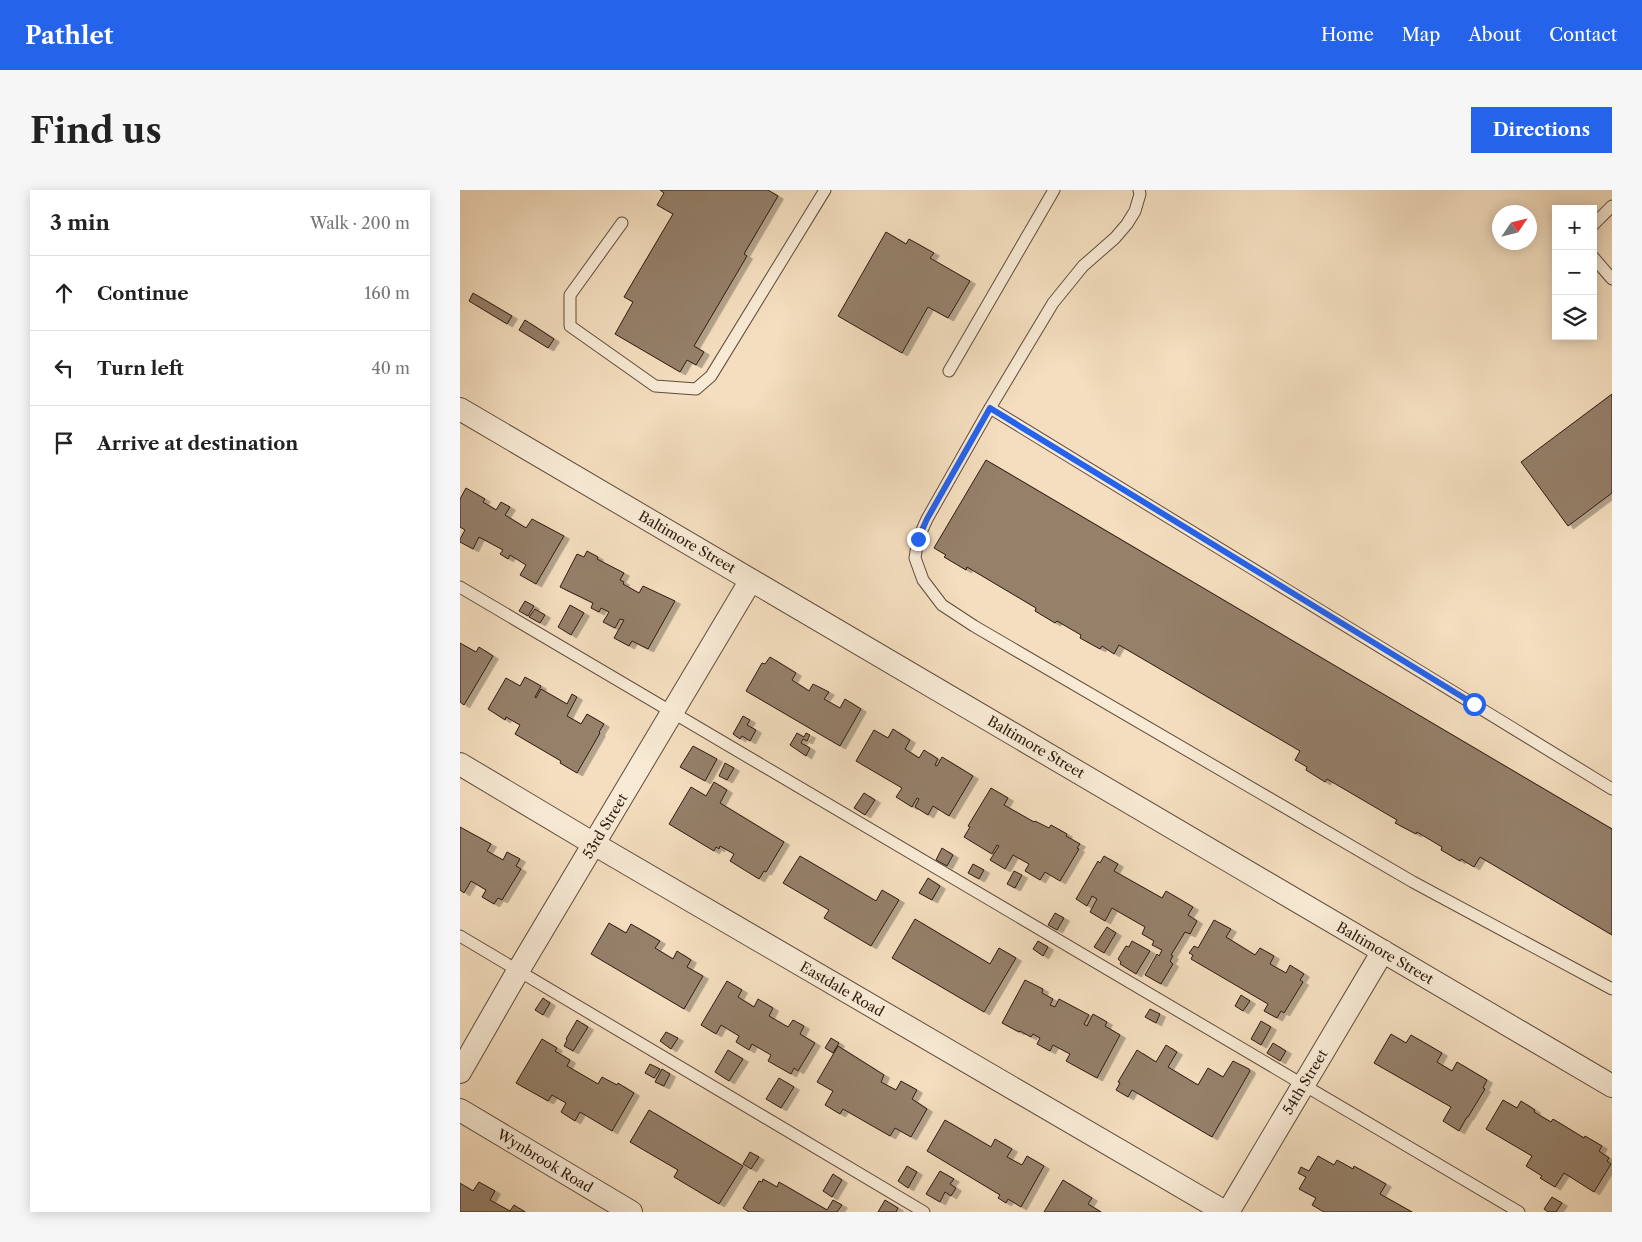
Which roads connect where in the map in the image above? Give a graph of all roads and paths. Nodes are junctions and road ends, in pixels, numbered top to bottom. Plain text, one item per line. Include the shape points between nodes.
1 (825, 190) edge
2 (1054, 190) edge
3 (1139, 190) edge
4 (1612, 206) edge
5 (1597, 221) edge
6 (622, 223) dead end
7 (1597, 262) edge
8 (1612, 279) edge
9 (949, 371) dead end
10 (990, 408) junction
11 (460, 409) edge
12 (751, 580) junction
13 (460, 588) edge
14 (673, 713) junction
15 (460, 764) edge
16 (1612, 788) edge
17 (594, 844) junction
18 (460, 936) edge
19 (1383, 951) junction
20 (518, 971) junction
21 (1612, 989) edge
22 (460, 1072) edge
23 (1303, 1085) junction
24 (1612, 1086) edge
25 (460, 1110) edge
26 (631, 1212) edge
27 (924, 1212) edge
28 (1226, 1212) edge
29 (1519, 1212) edge

1 - 6 lane via 711,376 696,389 655,386 570,326 570,295
2 - 9 lane
3 - 10 lane via 1135,211 1127,224 1084,266 1053,303
4 - 5 lane
7 - 8 lane
10 - 16 lane
10 - 21 lane via 918,539 915,558 923,580 942,605 1413,882
11 - 12 street, Baltimore Street
12 - 14 street, 53rd Street
12 - 19 street, Baltimore Street
13 - 14 lane
14 - 17 street, 53rd Street
14 - 23 lane
15 - 17 street, Eastdale Road
17 - 20 street, 53rd Street
17 - 28 street, Eastdale Road
18 - 20 lane
19 - 23 street, 54th Street
19 - 24 street, Baltimore Street
20 - 22 street, 53rd Street
20 - 27 lane
23 - 28 street, 54th Street
23 - 29 lane
25 - 26 street, Wynbrook Road

